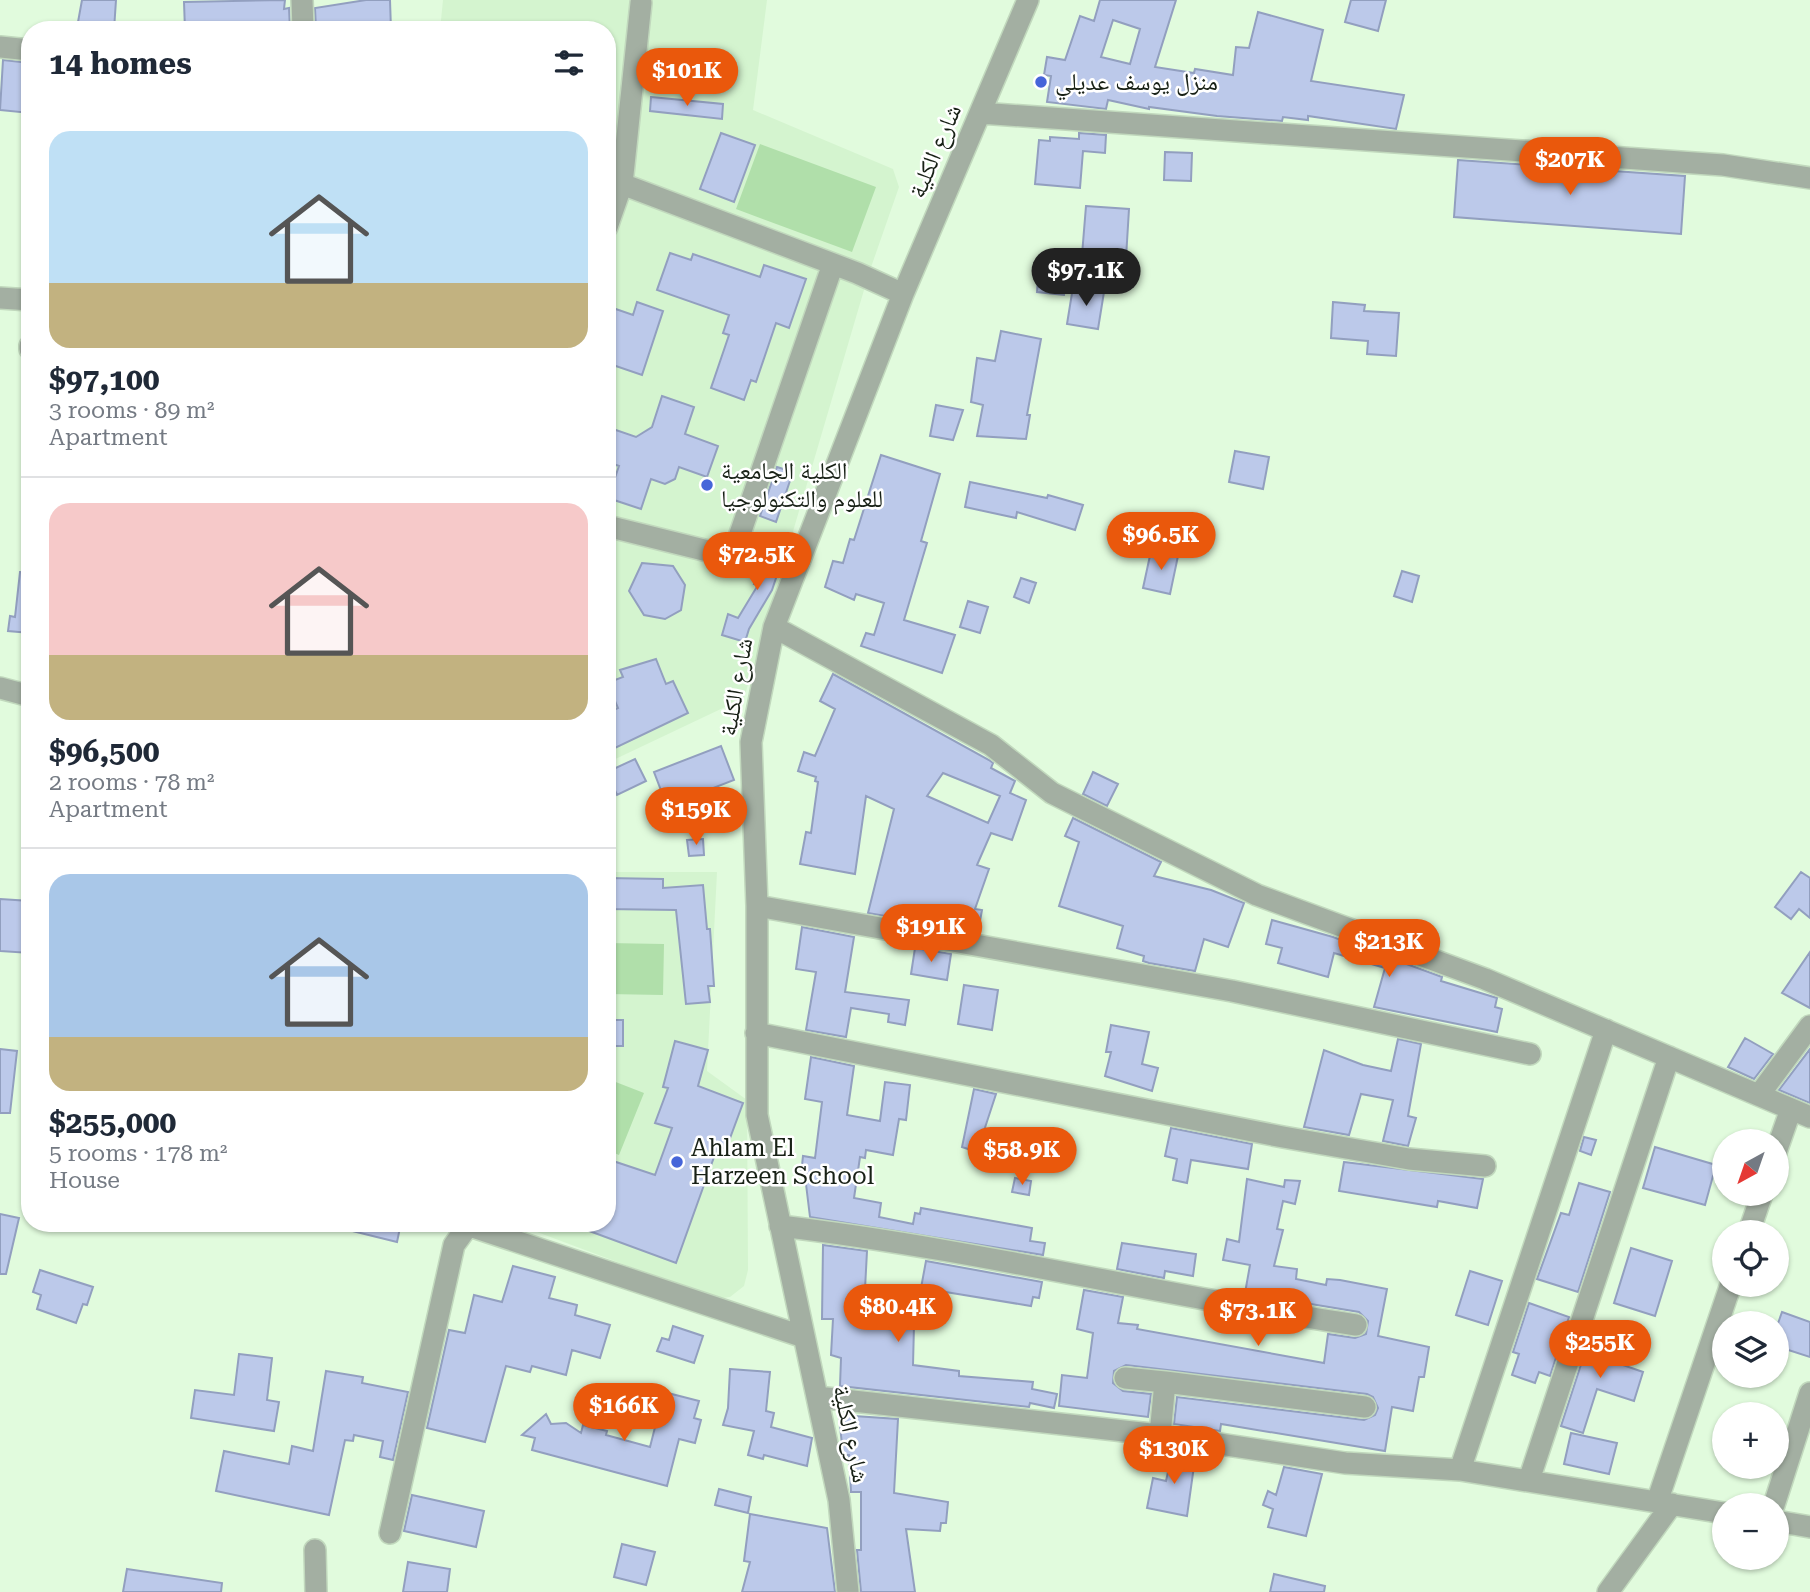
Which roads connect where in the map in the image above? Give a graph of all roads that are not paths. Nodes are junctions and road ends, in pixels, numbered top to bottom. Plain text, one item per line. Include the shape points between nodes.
1 (302, 0) edge
2 (1028, 0) edge
3 (641, 3) dead end
4 (303, 21) edge
5 (0, 47) edge
6 (21, 49) edge
7 (980, 113) junction
8 (1810, 178) edge
9 (622, 184) junction
10 (616, 201) edge
11 (833, 264) junction
12 (903, 294) junction
13 (0, 298) edge
14 (21, 299) edge
15 (616, 528) edge
16 (774, 627) junction
17 (0, 688) edge
18 (21, 694) edge
19 (757, 906) junction
20 (1810, 1026) edge
21 (1606, 1030) junction
22 (756, 1033) junction
23 (1530, 1054) dead end
24 (1669, 1057) junction
25 (1759, 1095) junction
26 (1801, 1113) edge
27 (1789, 1132) edge
28 (1485, 1166) dead end
29 (780, 1226) junction
30 (464, 1232) edge
31 (494, 1232) edge
32 (1727, 1297) edge
33 (1356, 1325) dead end
34 (804, 1337) junction
35 (1125, 1378) dead end
36 (1165, 1382) junction
37 (1810, 1393) edge
38 (817, 1397) junction
39 (1365, 1407) dead end
40 (1160, 1435) junction
41 (1460, 1470) junction
42 (1532, 1481) junction
43 (1778, 1493) edge
44 (1664, 1503) junction
45 (1712, 1511) edge
46 (1789, 1523) edge
47 (1810, 1527) edge
48 (390, 1533) dead end
49 (315, 1550) dead end
50 (316, 1592) edge
51 (848, 1592) edge
52 (1608, 1592) edge

1 - 4 street
2 - 7 street, شارع الكلية
3 - 9 street
5 - 6 street
7 - 8 street via 1723,165
7 - 12 street, شارع الكلية
9 - 10 street
9 - 11 street
11 - 12 street
11 - 15 street via 732,557
12 - 16 street, شارع الكلية
13 - 14 street
16 - 19 street, شارع الكلية via 751,742
16 - 21 street via 991,744 1052,793 1257,895 1485,979
17 - 18 street
19 - 22 street, شارع الكلية
19 - 23 street via 1232,991
20 - 25 street
21 - 24 street
21 - 41 street
22 - 28 street via 1283,1137 1409,1159
22 - 29 street, شارع الكلية via 757,1115
24 - 25 street
24 - 42 street
25 - 26 street
26 - 27 street
29 - 33 street via 856,1235 1221,1305
29 - 34 street, شارع الكلية
30 - 48 street via 454,1245
31 - 34 street
32 - 44 street
34 - 38 street, شارع الكلية
35 - 36 street
36 - 39 street
36 - 40 street
37 - 43 street
38 - 40 street
38 - 51 street, شارع الكلية via 838,1500
40 - 41 street via 1345,1463
41 - 42 street
42 - 44 street
44 - 45 street
44 - 52 street
46 - 47 street
49 - 50 street

